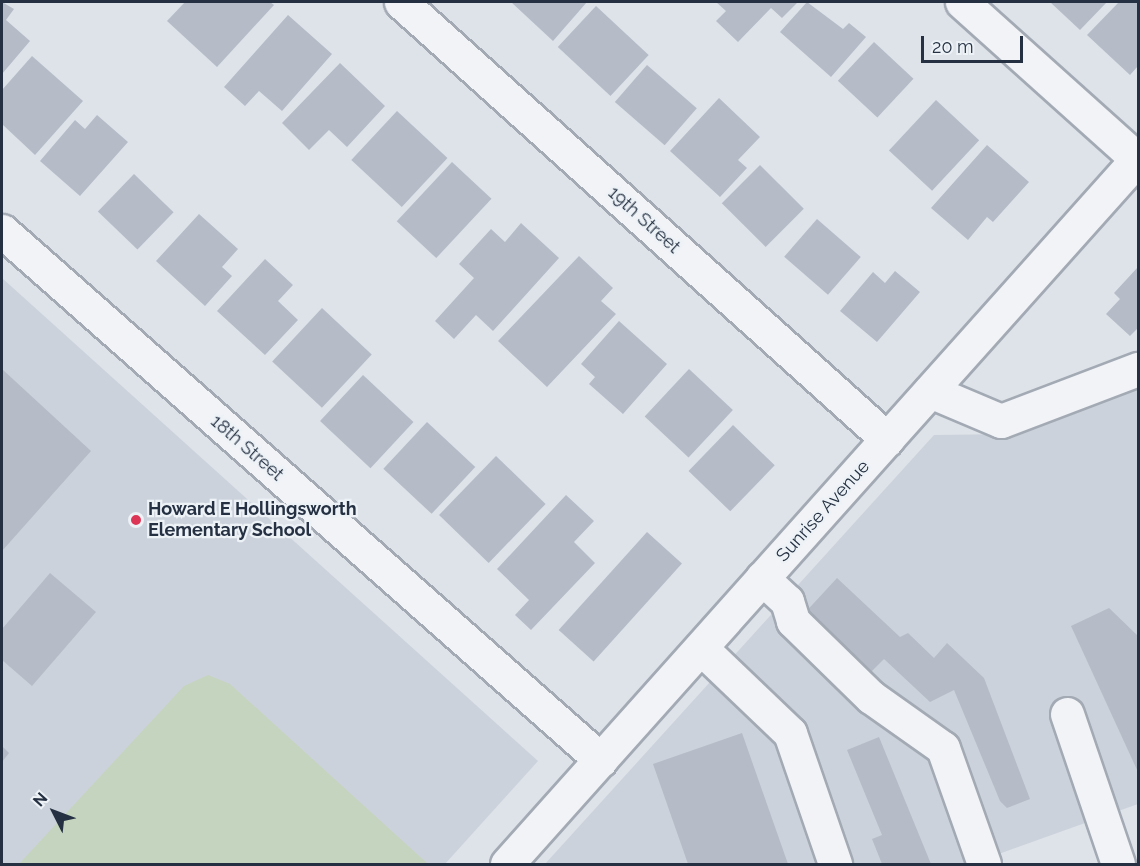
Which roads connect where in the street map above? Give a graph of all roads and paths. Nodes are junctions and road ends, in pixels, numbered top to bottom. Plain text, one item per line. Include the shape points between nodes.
1 (401, 2) edge
2 (962, 2) edge
3 (1138, 159) edge
4 (2, 231) edge
5 (1138, 369) edge
6 (930, 391) junction
7 (887, 439) junction
8 (762, 578) junction
9 (701, 648) junction
10 (1067, 714) dead end
11 (601, 760) junction
12 (507, 864) edge
13 (835, 864) edge
14 (984, 864) edge
15 (1118, 864) edge

1 - 7 street, 19th Street
2 - 3 street
3 - 6 street, Sunrise Avenue
4 - 11 street, 18th Street
5 - 6 street via 1001,420
6 - 7 street, Sunrise Avenue
7 - 8 street, Sunrise Avenue
8 - 9 street, Sunrise Avenue
8 - 14 street via 787,601 793,621 872,697 943,748
9 - 11 street, Sunrise Avenue
9 - 13 street via 790,733
10 - 15 street
11 - 12 street, Sunrise Avenue

